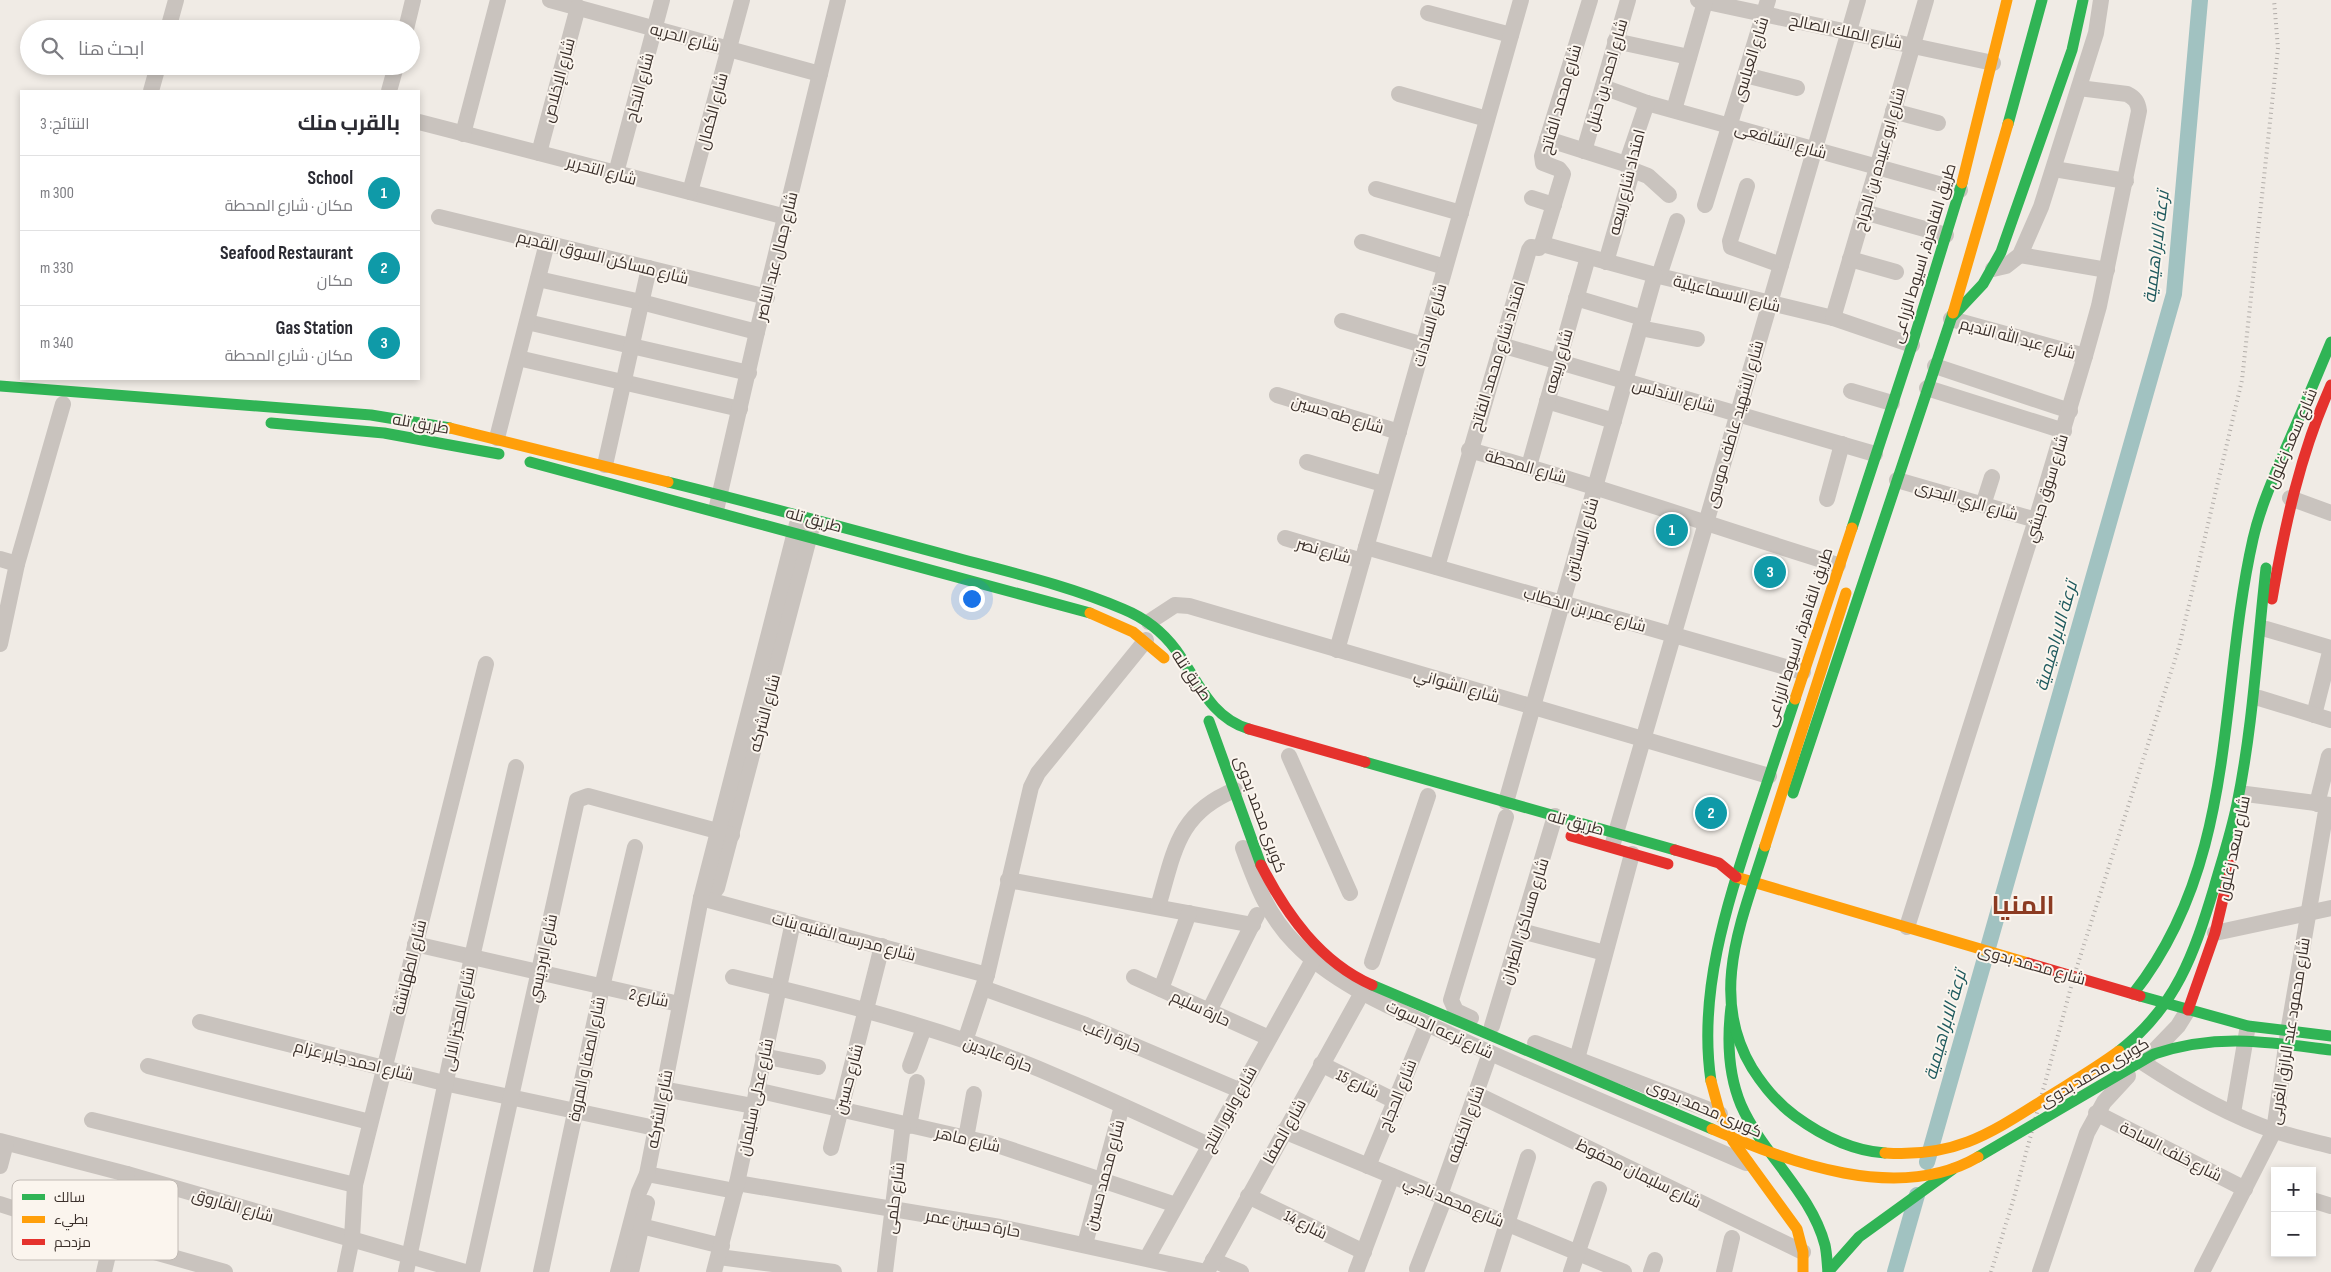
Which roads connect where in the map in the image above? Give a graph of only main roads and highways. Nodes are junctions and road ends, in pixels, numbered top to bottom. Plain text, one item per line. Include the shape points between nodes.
1 (2007, 0) edge
2 (2042, 0) edge
3 (2083, 0) edge
4 (1979, 178) junction
5 (1950, 319) junction
6 (2331, 342) edge
7 (0, 386) edge
8 (2329, 395) edge
9 (66, 397) edge
10 (259, 422) dead end
11 (2288, 447) junction
12 (1891, 481) junction
13 (2284, 499) junction
14 (2266, 564) dead end
15 (1848, 588) dead end
16 (1172, 668) dead end
17 (1206, 716) joint
18 (1231, 720) junction
19 (1284, 755) road end
20 (1308, 762) dead end
21 (1549, 825) junction
22 (1613, 840) junction
23 (1675, 866) dead end
24 (1736, 877) junction
25 (1719, 879) dead end
26 (1763, 884) junction
27 (2133, 994) junction
28 (2188, 1010) junction
29 (1707, 1026) junction
30 (1727, 1030) junction
31 (2331, 1036) edge
32 (2331, 1050) edge
33 (1953, 1170) junction
34 (1803, 1272) edge
35 (1828, 1272) edge

1 - 4 main road, طريق القاهرة, اسيوط الزراعى via 1993,63
2 - 4 main road, طريق القاهرة, اسيوط الزراعى
3 - 5 main road, طريق القاهرة, اسيوط الزراعى via 2072,50 2001,252 1982,284
4 - 5 main road, طريق القاهرة, اسيوط الزراعى
4 - 24 main road, طريق القاهرة, اسيوط الزراعى via 1960,190
5 - 12 main road, طريق القاهرة, اسيوط الزراعى
5 - 12 main road, طريق القاهرة, اسيوط الزراعى via 1928,352
6 - 11 main road, شارع سعد زغلول
7 - 9 main road, طريق تله
8 - 13 main road, شارع سعد زغلول
9 - 18 main road, طريق تله via 371,415 432,424 807,517 1069,589 1149,622 1176,650 1203,695
10 - 16 main road, طريق تله via 392,434 518,459 1072,606 1130,629 1158,650
11 - 13 main road
11 - 27 main road, شارع سعد زغلول via 2261,508 2254,533 2216,804 2202,854 2188,898 2172,933 2155,965
12 - 26 main road, طريق القاهرة, اسيوط الزراعى
13 - 28 main road, شارع سعد زغلول via 2246,794 2214,933
14 - 15 main road, bridge via 2239,795 2202,926 2179,983 2150,1023 2098,1066 1973,1141 1920,1155 1866,1152 1840,1144 1790,1114 1750,1068 1732,1021 1729,998 1730,971 1742,919
17 - 18 main road, طريق تله via 1226,734
17 - 33 main road, كوبرى محمد بدوى, bridge via 1230,792 1276,895 1293,922 1340,967 1368,983 1788,1160 1850,1175 1916,1176
18 - 21 main road, طريق تله via 1255,732
19 - 20 main road
21 - 22 main road, طريق تله
21 - 22 main road, طريق تله
22 - 23 main road, طريق تله via 1632,854
22 - 24 main road, طريق تله via 1719,863
24 - 25 main road
24 - 26 main road, شارع محمد بدوى
24 - 29 main road, طريق القاهرة, اسيوط الزراعى via 1713,967
26 - 27 main road, شارع محمد بدوى
26 - 30 main road, طريق القاهرة, اسيوط الزراعى via 1737,976
27 - 28 main road, شارع محمد بدوى
28 - 31 main road, شارع محمد بدوى via 2248,1026
29 - 30 main road
29 - 34 main road, طريق القاهرة, اسيوط الزراعى via 1707,1057 1720,1114 1748,1164 1797,1229 1803,1252
30 - 35 main road, طريق القاهرة, اسيوط الزراعى via 1734,1084 1741,1105 1816,1222 1826,1247
32 - 33 main road, كوبرى محمد بدوى, bridge via 2227,1039 2177,1046 2154,1054
33 - 35 main road via 1859,1237

